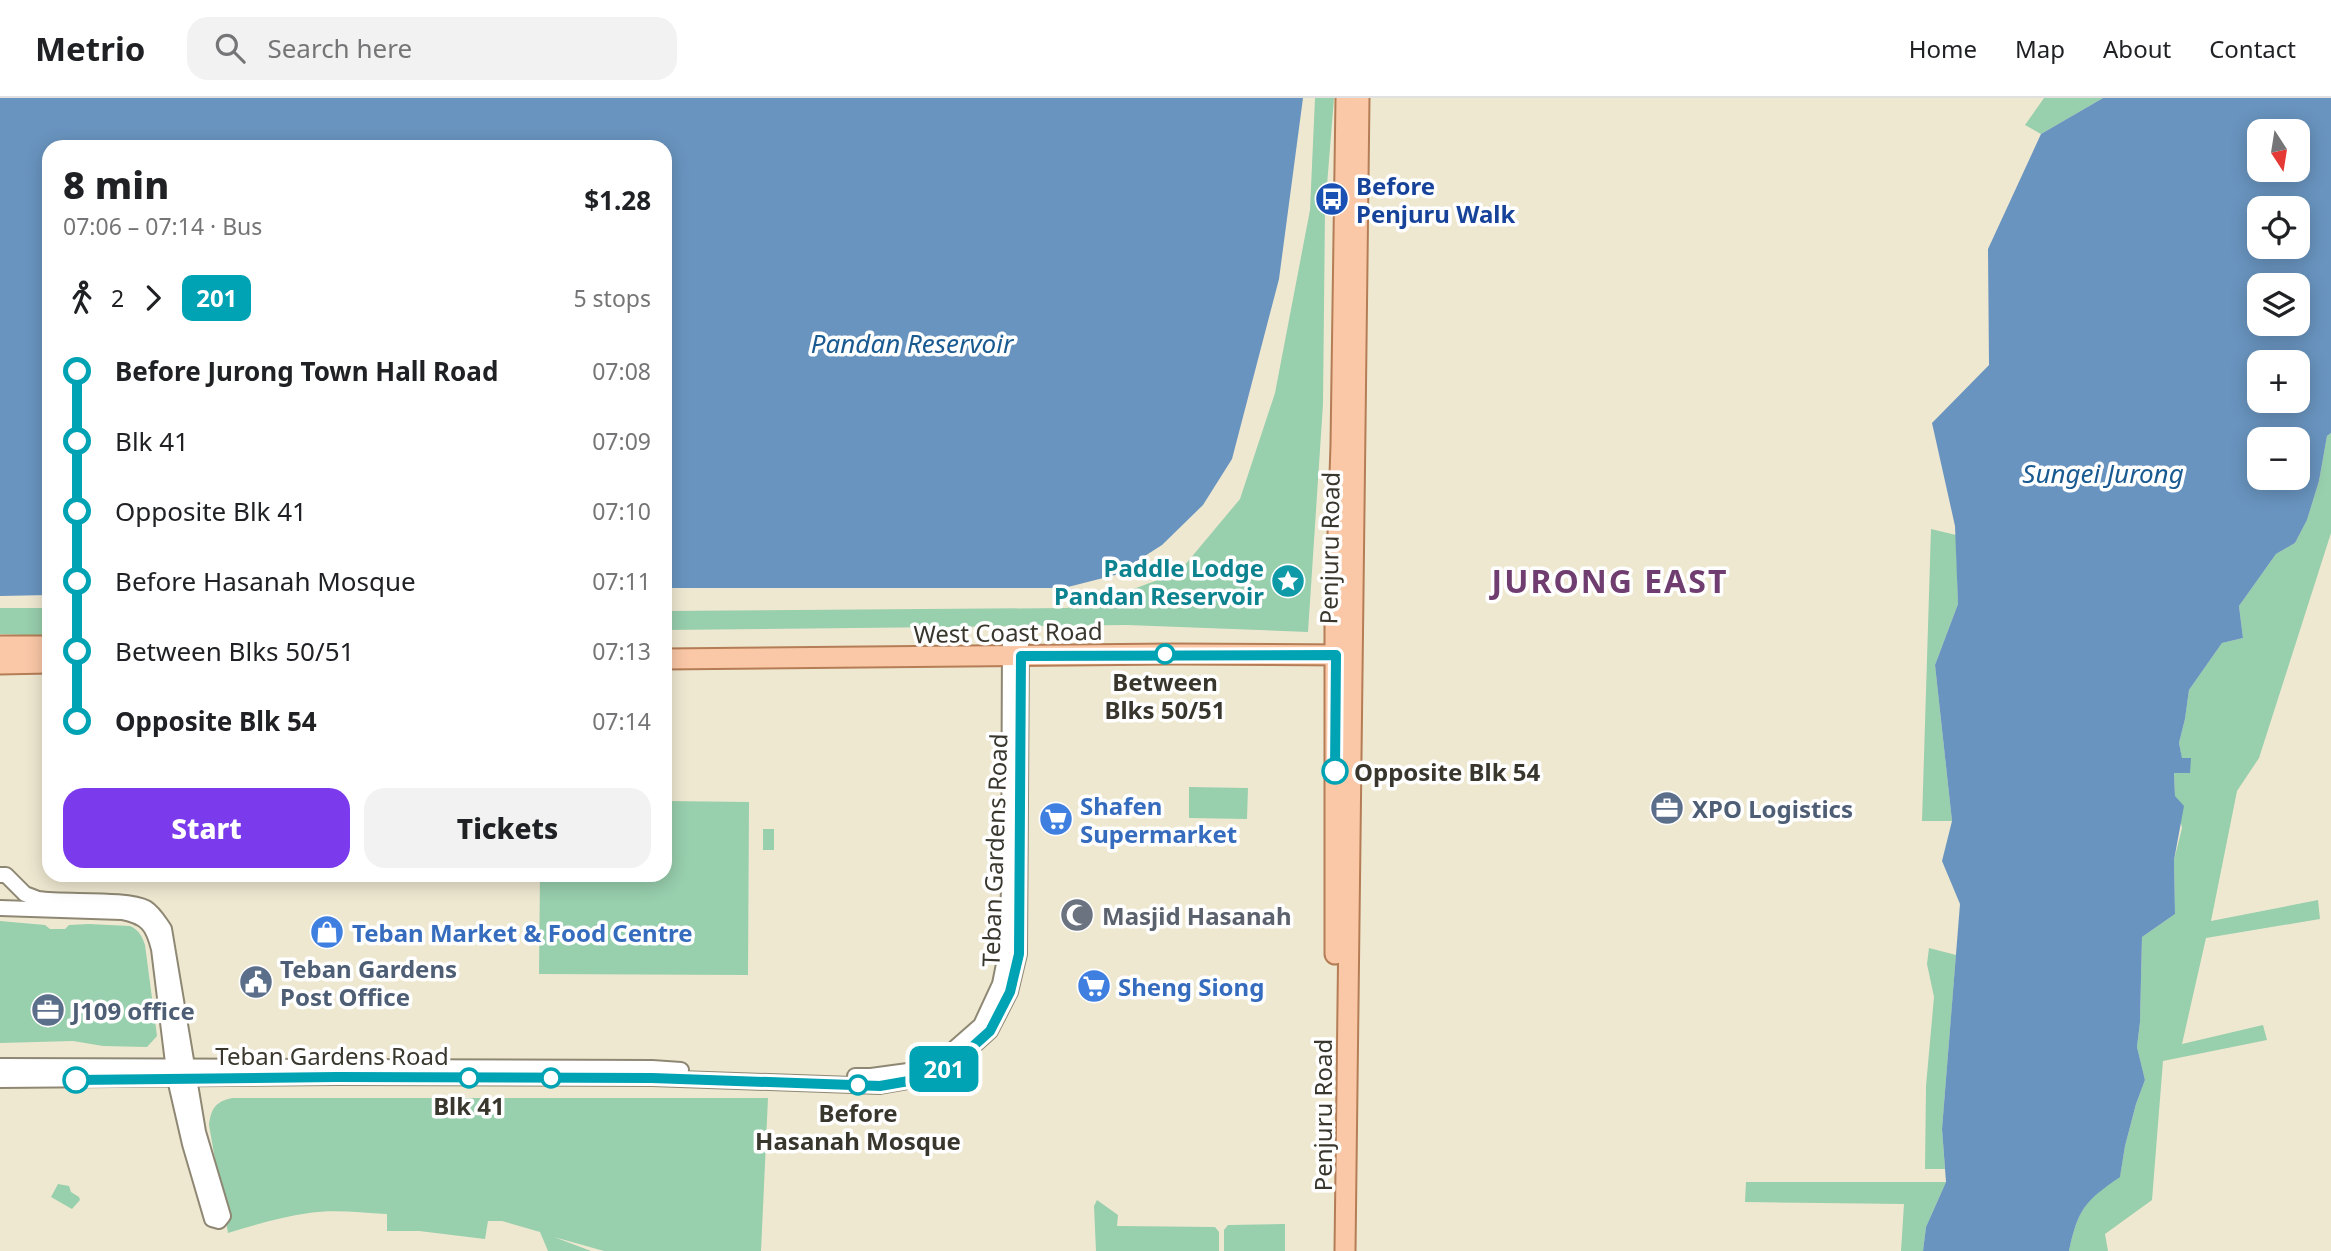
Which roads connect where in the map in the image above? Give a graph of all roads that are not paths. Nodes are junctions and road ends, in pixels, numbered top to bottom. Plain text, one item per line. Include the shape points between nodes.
1 (1346, 98) edge
2 (1359, 98) edge
3 (0, 646) edge
4 (42, 646) edge
5 (672, 647) edge
6 (1344, 649) junction
7 (1015, 650) junction
8 (672, 659) edge
9 (42, 663) edge
10 (0, 666) edge
11 (0, 875) edge
12 (0, 908) edge
13 (0, 1066) edge
14 (181, 1073) junction
15 (0, 1080) edge
16 (1340, 1184) junction
17 (1334, 1251) edge
18 (1345, 1251) edge

1 - 6 main road, Penjuru Road
2 - 6 main road, Penjuru Road via 1358,316
3 - 4 main road
5 - 7 main road, West Coast Road
6 - 7 main road, West Coast Road
6 - 16 main road, Penjuru Road
7 - 8 main road, West Coast Road
7 - 14 street, Teban Gardens Road via 1019,954 1010,992 990,1031 950,1067 920,1079 880,1086 652,1073
9 - 10 main road
11 - 14 street, Teban Gardens Road via 38,899 129,904 156,916 164,929
12 - 14 street, Teban Gardens Road via 122,912 146,920 155,931 159,948
13 - 14 street, Teban Gardens Road
14 - 14 street, Teban Gardens Road via 223,1216 219,1221 212,1219 190,1144
14 - 15 street, Teban Gardens Road
16 - 17 main road, Penjuru Road
16 - 18 main road, Penjuru Road

